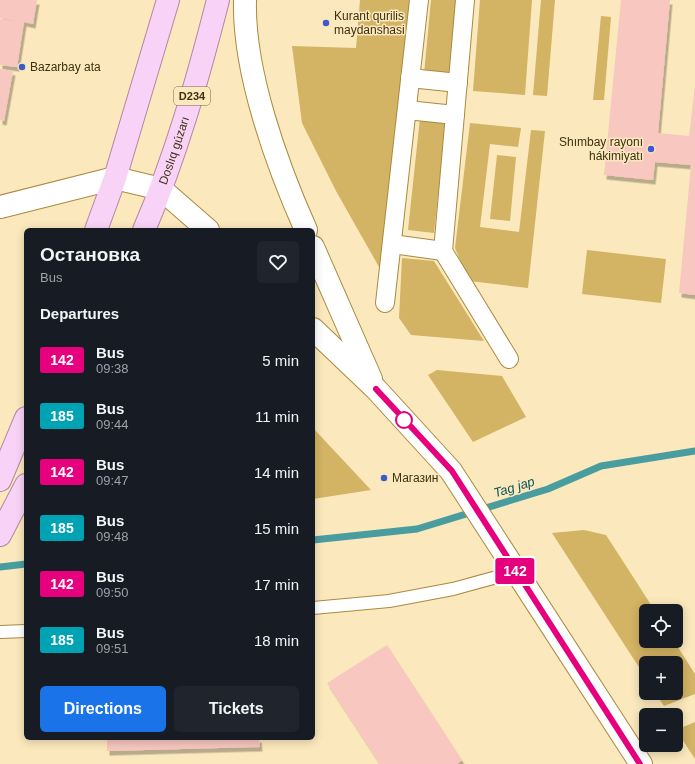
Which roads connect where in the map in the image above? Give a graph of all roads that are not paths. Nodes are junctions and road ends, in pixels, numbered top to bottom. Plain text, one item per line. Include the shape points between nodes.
1 (168, 0) edge
2 (218, 0) edge
3 (245, 0) edge
4 (419, 0) edge
5 (466, 0) edge
6 (410, 78) junction
7 (458, 83) junction
8 (407, 110) junction
9 (455, 115) junction
10 (115, 178) junction
11 (161, 190) junction
12 (0, 207) edge
13 (97, 228) edge
14 (145, 228) edge
15 (206, 228) edge
16 (305, 228) edge
17 (392, 244) junction
18 (442, 251) junction
19 (315, 252) edge
20 (385, 303) dead end
21 (315, 331) edge
22 (315, 352) edge
23 (509, 359) dead end
24 (376, 389) junction
25 (24, 423) edge
26 (0, 480) edge
27 (24, 489) edge
28 (0, 535) edge
29 (515, 572) junction
30 (315, 608) edge
31 (24, 631) edge
32 (0, 632) edge
33 (640, 764) edge

1 - 10 main road
2 - 11 main road, Doslıq gúzarı / D234 via 198,79
3 - 16 main road via 244,17 255,87 273,145
4 - 6 street
5 - 7 street
6 - 7 street
6 - 8 street
7 - 9 street
8 - 9 street
8 - 17 street
9 - 18 street
10 - 11 main road
10 - 12 main road
10 - 13 main road
11 - 14 main road, Doslıq gúzarı / D234
11 - 15 main road
17 - 18 street
17 - 20 street
18 - 23 street
19 - 24 main road
21 - 24 main road
22 - 24 main road
24 - 29 main road via 452,471
25 - 26 main road
27 - 28 main road
29 - 30 lane via 452,589 389,601
29 - 33 main road
31 - 32 lane

